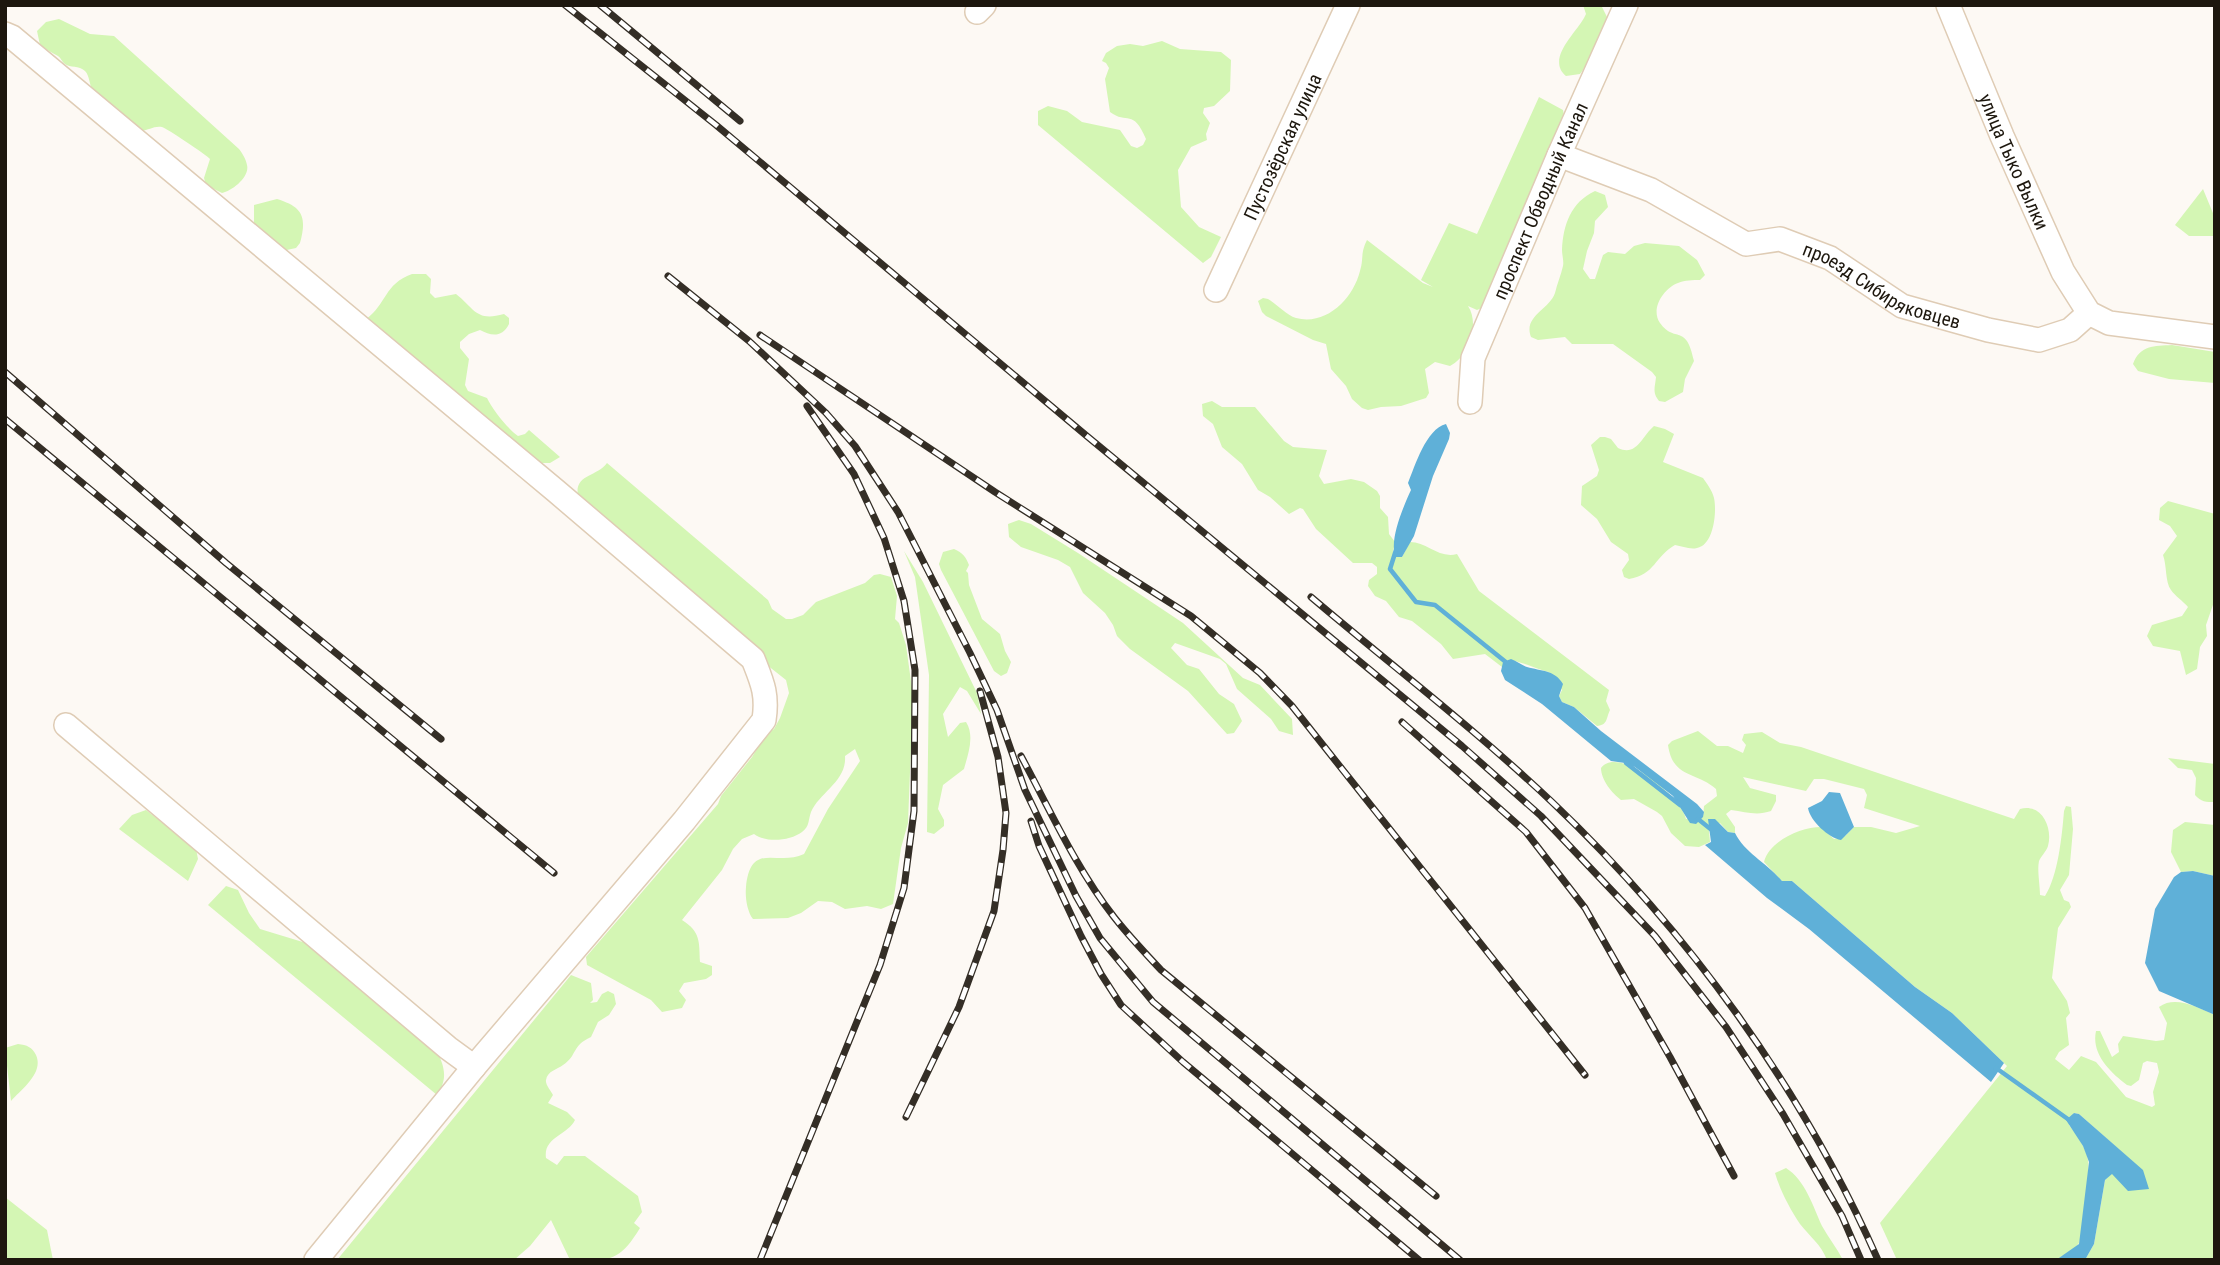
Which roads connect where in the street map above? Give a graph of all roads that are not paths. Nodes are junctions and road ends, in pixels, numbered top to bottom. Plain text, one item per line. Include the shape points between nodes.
1 (1348, 5) edge
2 (1626, 5) edge
3 (1948, 5) edge
4 (5, 34) edge
5 (1559, 155) junction
6 (1216, 290) dead end
7 (2089, 313) junction
8 (2215, 337) edge
9 (1470, 402) dead end
10 (66, 726) dead end
11 (474, 1067) junction
12 (316, 1260) edge

1 - 6 street, Пустозёрская улица
2 - 5 street, проспект Обводный Канал
3 - 7 street, улица Тыко Вылки via 2063,272
4 - 11 street via 753,659 764,685 764,720
5 - 7 street, проезд Сибиряковцев via 1651,190 1746,244 1780,239 1830,258 1902,306 2039,340 2070,330
5 - 9 street, проспект Обводный Канал via 1473,358
7 - 8 street via 2109,323
10 - 11 street
11 - 12 street

